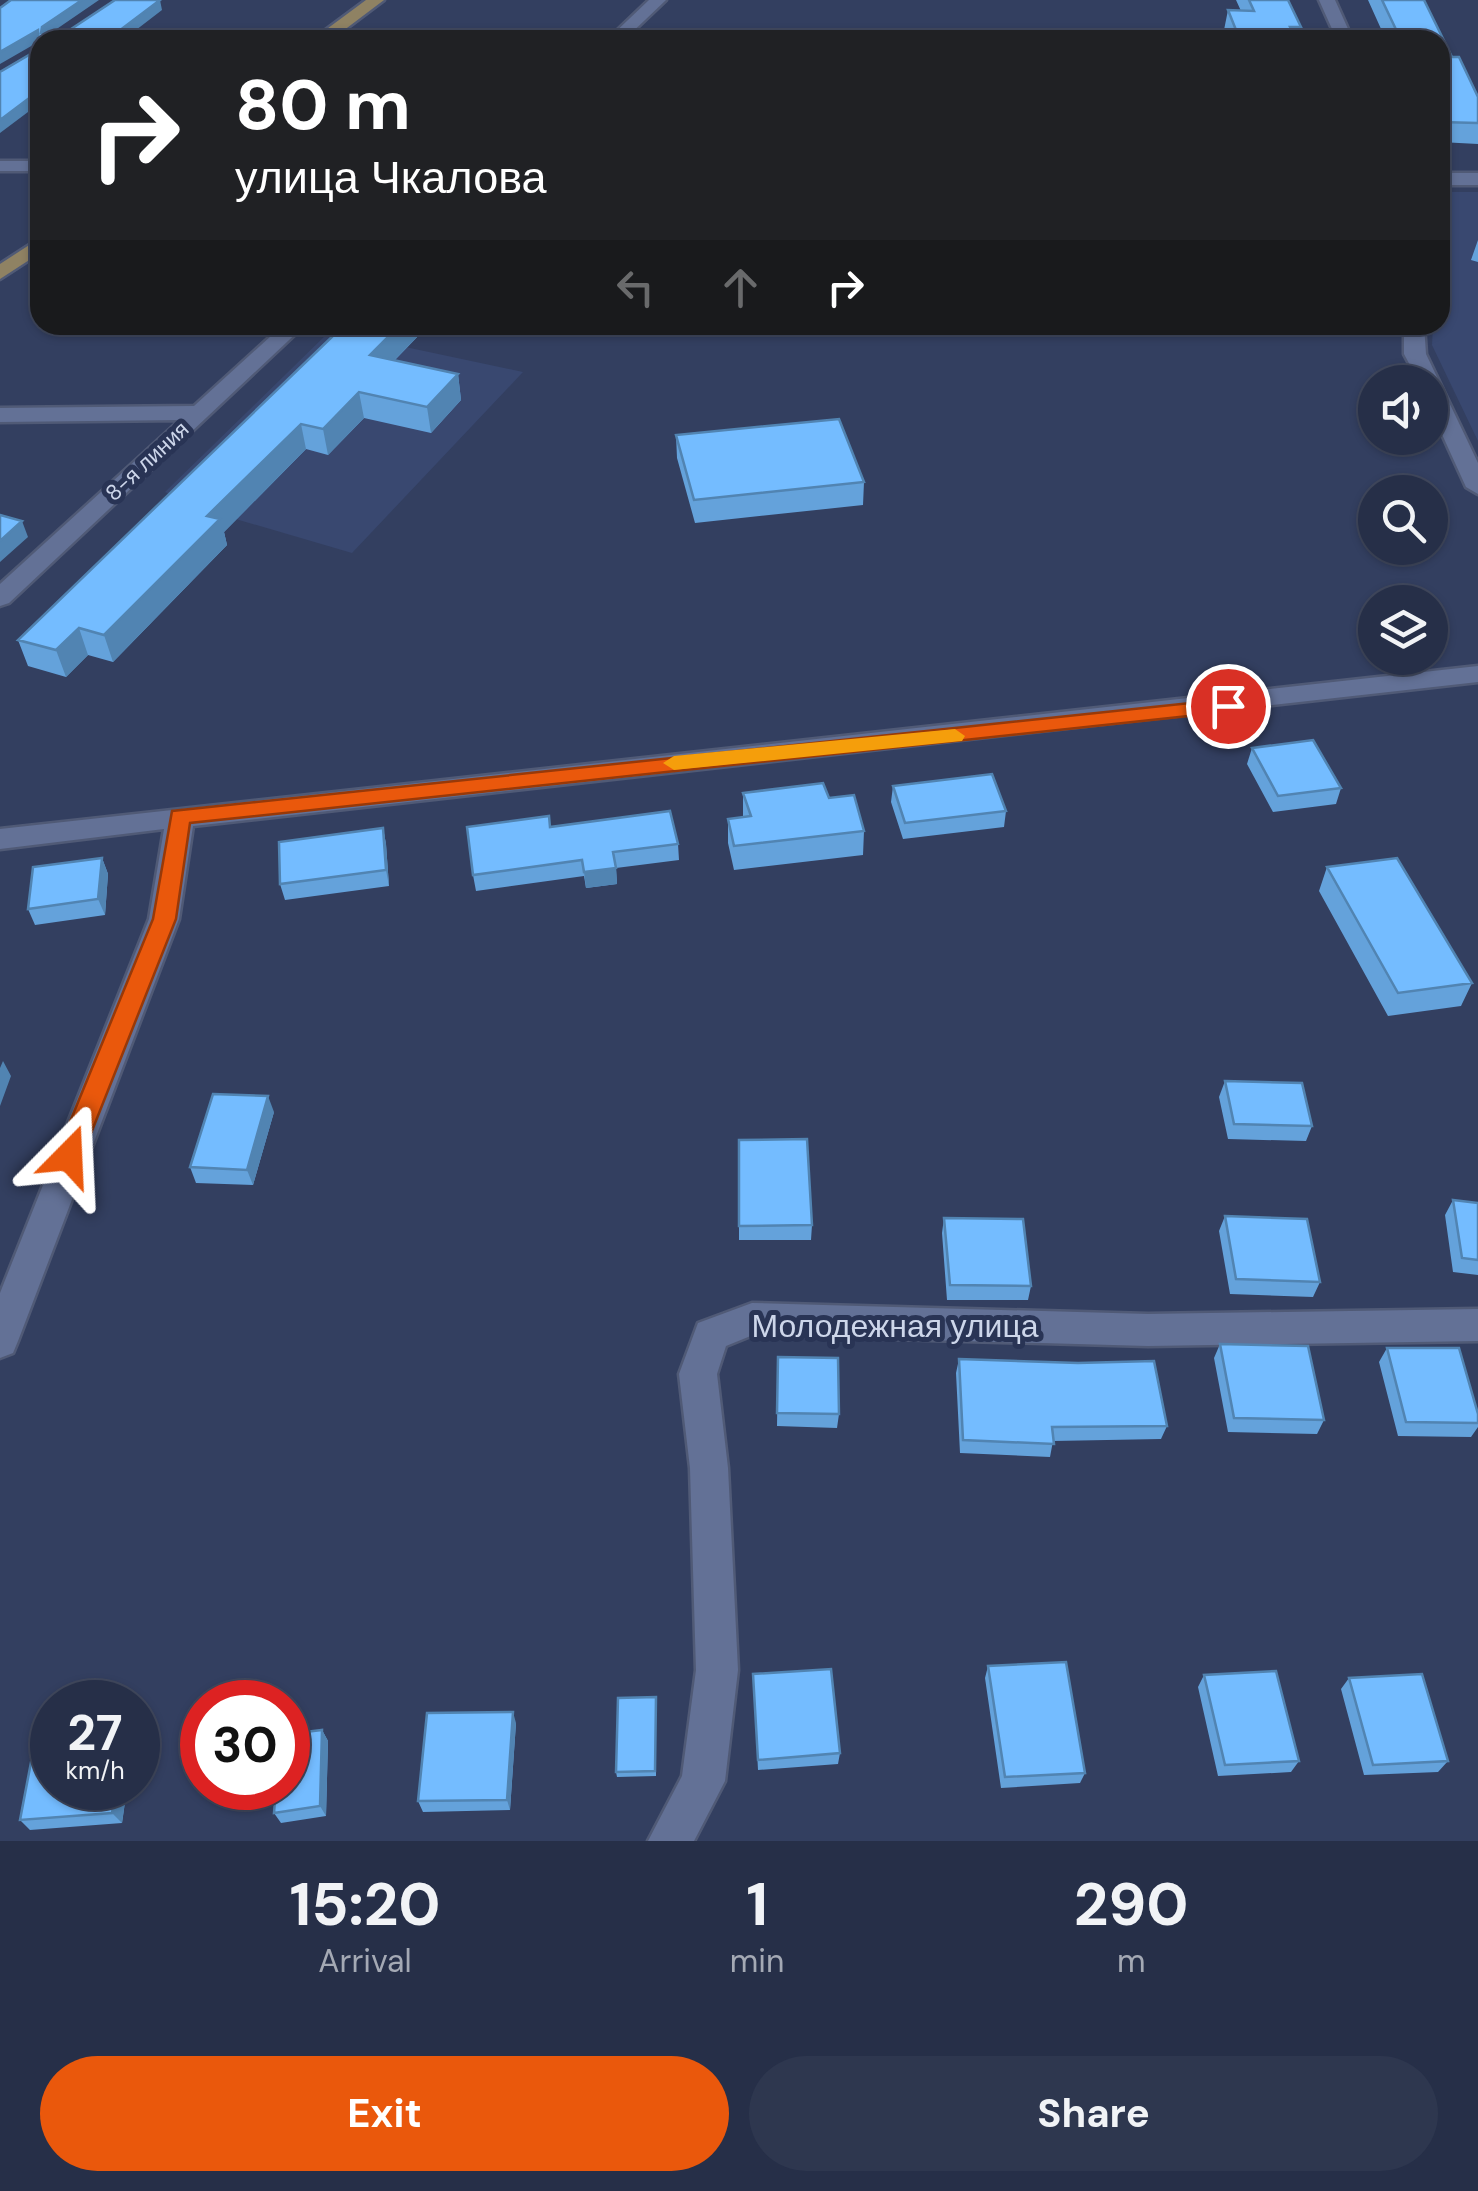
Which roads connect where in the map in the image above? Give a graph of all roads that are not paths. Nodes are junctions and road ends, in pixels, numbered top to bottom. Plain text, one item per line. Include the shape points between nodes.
1 (376, 0) edge
2 (658, 0) edge
3 (1327, 0) edge
4 (334, 30) edge
5 (626, 30) edge
6 (1340, 30) edge
7 (0, 166) edge
8 (30, 166) edge
9 (1450, 179) edge
10 (1478, 180) edge
11 (30, 251) edge
12 (0, 273) edge
13 (285, 335) edge
14 (1415, 335) edge
15 (1421, 365) edge
16 (198, 413) junction
17 (0, 415) edge
18 (1448, 423) edge
19 (1478, 487) edge
20 (0, 598) edge
21 (1478, 674) edge
22 (180, 816) junction
23 (0, 839) edge
24 (1478, 1325) edge
25 (0, 1341) edge
26 (670, 1841) edge

1 - 4 main road
2 - 5 street
3 - 6 street
7 - 8 street
9 - 10 street
11 - 12 main road
13 - 16 street, 8-я линия
14 - 15 street
16 - 17 street
16 - 20 street, 8-я линия
18 - 19 street
21 - 22 street via 1120,720
22 - 23 street
22 - 25 street via 164,919
24 - 26 street, Молодежная улица via 1148,1330 752,1319 711,1335 698,1374 717,1670 703,1782

